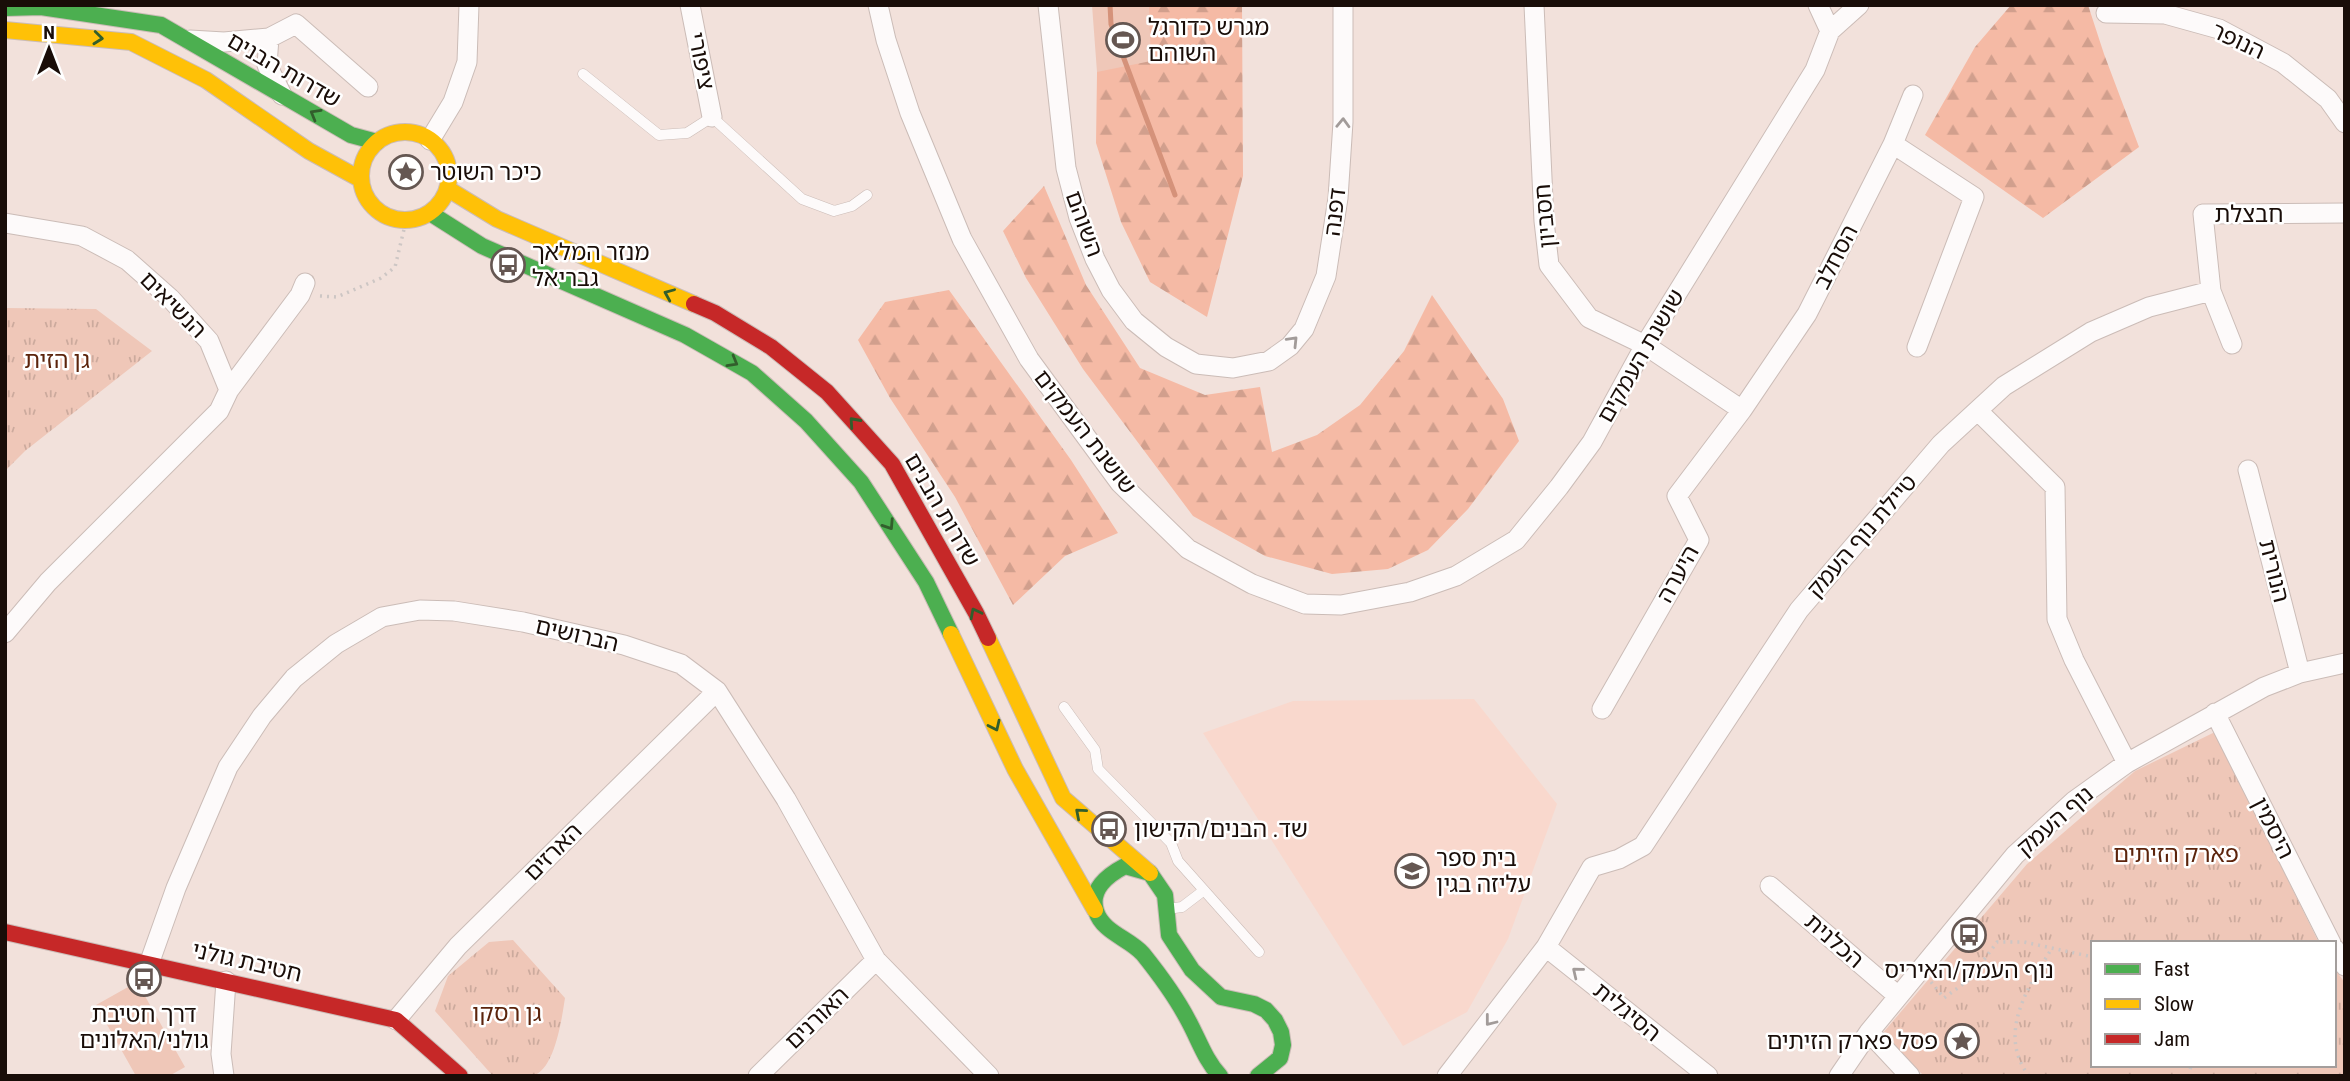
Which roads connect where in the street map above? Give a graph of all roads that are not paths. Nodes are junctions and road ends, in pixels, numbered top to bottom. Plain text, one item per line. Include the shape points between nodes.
1 (470, 5) edge
2 (690, 5) edge
3 (878, 5) edge
4 (1048, 5) edge
5 (1343, 5) edge
6 (1534, 5) edge
7 (1818, 5) edge
8 (1859, 5) edge
9 (5, 8) edge
10 (2106, 13) dead end
11 (5, 30) edge
12 (1830, 31) junction
13 (269, 38) junction
14 (188, 40) junction
15 (583, 74) dead end
16 (368, 87) dead end
17 (282, 95) junction
18 (1913, 95) dead end
19 (712, 117) junction
20 (2345, 123) edge
21 (430, 140) junction
22 (377, 142) junction
23 (1893, 144) junction
24 (360, 178) junction
25 (448, 189) junction
26 (867, 195) dead end
27 (430, 213) junction
28 (2345, 213) edge
29 (5, 223) edge
30 (302, 289) road end
31 (2211, 291) junction
32 (2232, 344) dead end
33 (1645, 345) junction
34 (1917, 347) dead end
35 (1233, 368) joint
36 (229, 390) junction
37 (1742, 410) junction
38 (1978, 411) junction
39 (2248, 470) dead end
40 (5, 633) edge
41 (2345, 663) edge
42 (2300, 673) junction
43 (717, 691) junction
44 (1064, 706) dead end
45 (1602, 709) dead end
46 (2215, 713) junction
47 (2127, 763) junction
48 (1150, 873) junction
49 (1770, 886) dead end
50 (1203, 891) junction
51 (1166, 909) junction
52 (1095, 910) junction
53 (5, 932) edge
54 (2330, 941) edge
55 (1546, 947) junction
56 (1259, 952) dead end
57 (877, 960) junction
58 (149, 964) junction
59 (226, 981) junction
60 (1898, 996) junction
61 (397, 1020) junction
62 (1869, 1032) junction
63 (224, 1076) edge
64 (460, 1076) edge
65 (758, 1076) edge
66 (989, 1076) edge
67 (1220, 1076) edge
68 (1258, 1076) edge
69 (1447, 1076) edge
70 (1707, 1076) edge
71 (1839, 1076) edge
72 (1910, 1076) edge

1 - 21 street via 467,62 453,102
2 - 19 street, ציפורי
3 - 33 street, שושנת העמקים via 910,113 962,239 1029,359 1120,483 1188,549 1252,584 1305,604 1341,605 1410,592 1456,576 1516,540 1592,442
4 - 35 street, השוהם via 1066,168 1095,259 1134,321 1166,347 1196,364
35 -> 5 street, דפנה via 1269,361 1290,346 1304,329 1326,276 1343,122
6 - 33 street, חסביון via 1549,265 1589,318
7 - 12 street
8 - 12 street, שושנת העמקים
9 - 14 main road, שדרות הבנים via 41,7 161,25
10 - 20 street, הנופר via 2165,15 2219,29 2283,63 2328,99
11 -> 24 main road, שדרות הבנים via 131,41 206,80 309,152
12 - 33 street, שושנת העמקים via 1815,70
13 - 14 street via 224,43
13 - 16 street via 296,24
13 - 17 street via 267,65
14 - 17 main road, שדרות הבנים
15 - 19 lane via 659,135 687,133
22 -> 17 main road, שדרות הבנים via 351,135
18 - 23 street, הסחלב
19 - 26 lane via 802,199 834,211
21 - 22 main road via 403,132
21 - 25 main road via 445,156
22 - 24 main road via 367,152
23 - 34 street via 1974,197
23 - 37 street, הסחלב via 1807,314
24 - 27 main road via 363,192 380,213 406,221
25 - 27 main road
48 -> 25 main road, שדרות הבנים via 1063,798 976,613 892,464 827,392 771,347 715,313 497,219
27 -> 52 main road via 482,246 685,335 752,373 806,421 861,482 926,582 1015,769
28 - 31 street, חבצלת via 2203,214
29 - 36 street, הנשיאים via 82,236 127,260 209,341
30 - 36 street
31 - 32 street, חבצלת
31 - 38 street, טיילת נוף העמק via 2149,307 2091,332 2004,386
33 - 37 street, חסביון
36 - 40 street via 219,411 48,582
37 - 45 street, היערה via 1677,496 1699,540
38 - 47 street via 2055,487 2057,619
38 - 55 street, טיילת נוף העמק via 1941,444 1799,610 1643,846 1592,867
39 - 42 street, הנורית
41 - 42 street, נוף העמק
42 - 46 street, נוף העמק
43 - 57 street, הברושים via 786,799
43 - 58 street, הברושים via 681,664 624,645 523,622 454,611 420,610 382,617 336,644 294,678 262,716 228,767
43 - 61 street, הארזים via 458,946
44 - 50 lane via 1095,750 1098,769 1171,843 1178,861
46 - 47 street, נוף העמק
46 - 54 street, היסמין
47 - 60 street, נוף העמק via 2074,801 2015,855
48 - 51 main road via 1165,895
48 - 52 main road via 1125,866 1107,876 1095,892
49 - 60 street, הכלנית
50 - 51 lane via 1182,907
50 - 56 lane
51 - 68 main road via 1169,936 1192,970 1221,997 1254,1004 1275,1020 1284,1062
52 - 67 main road via 1104,926 1133,943 1170,991
53 - 58 main road, חטיבת גולני
55 -> 69 street
70 -> 55 street, הסיגלית
57 - 65 street, האורנים
57 - 66 street, הברושים
58 - 59 main road, חטיבת גולני
59 - 61 main road, חטיבת גולני
59 - 63 street
60 - 62 street, נוף העמק
61 - 64 main road, חטיבת גולני
62 - 71 street, נוף העמק
62 - 72 street

